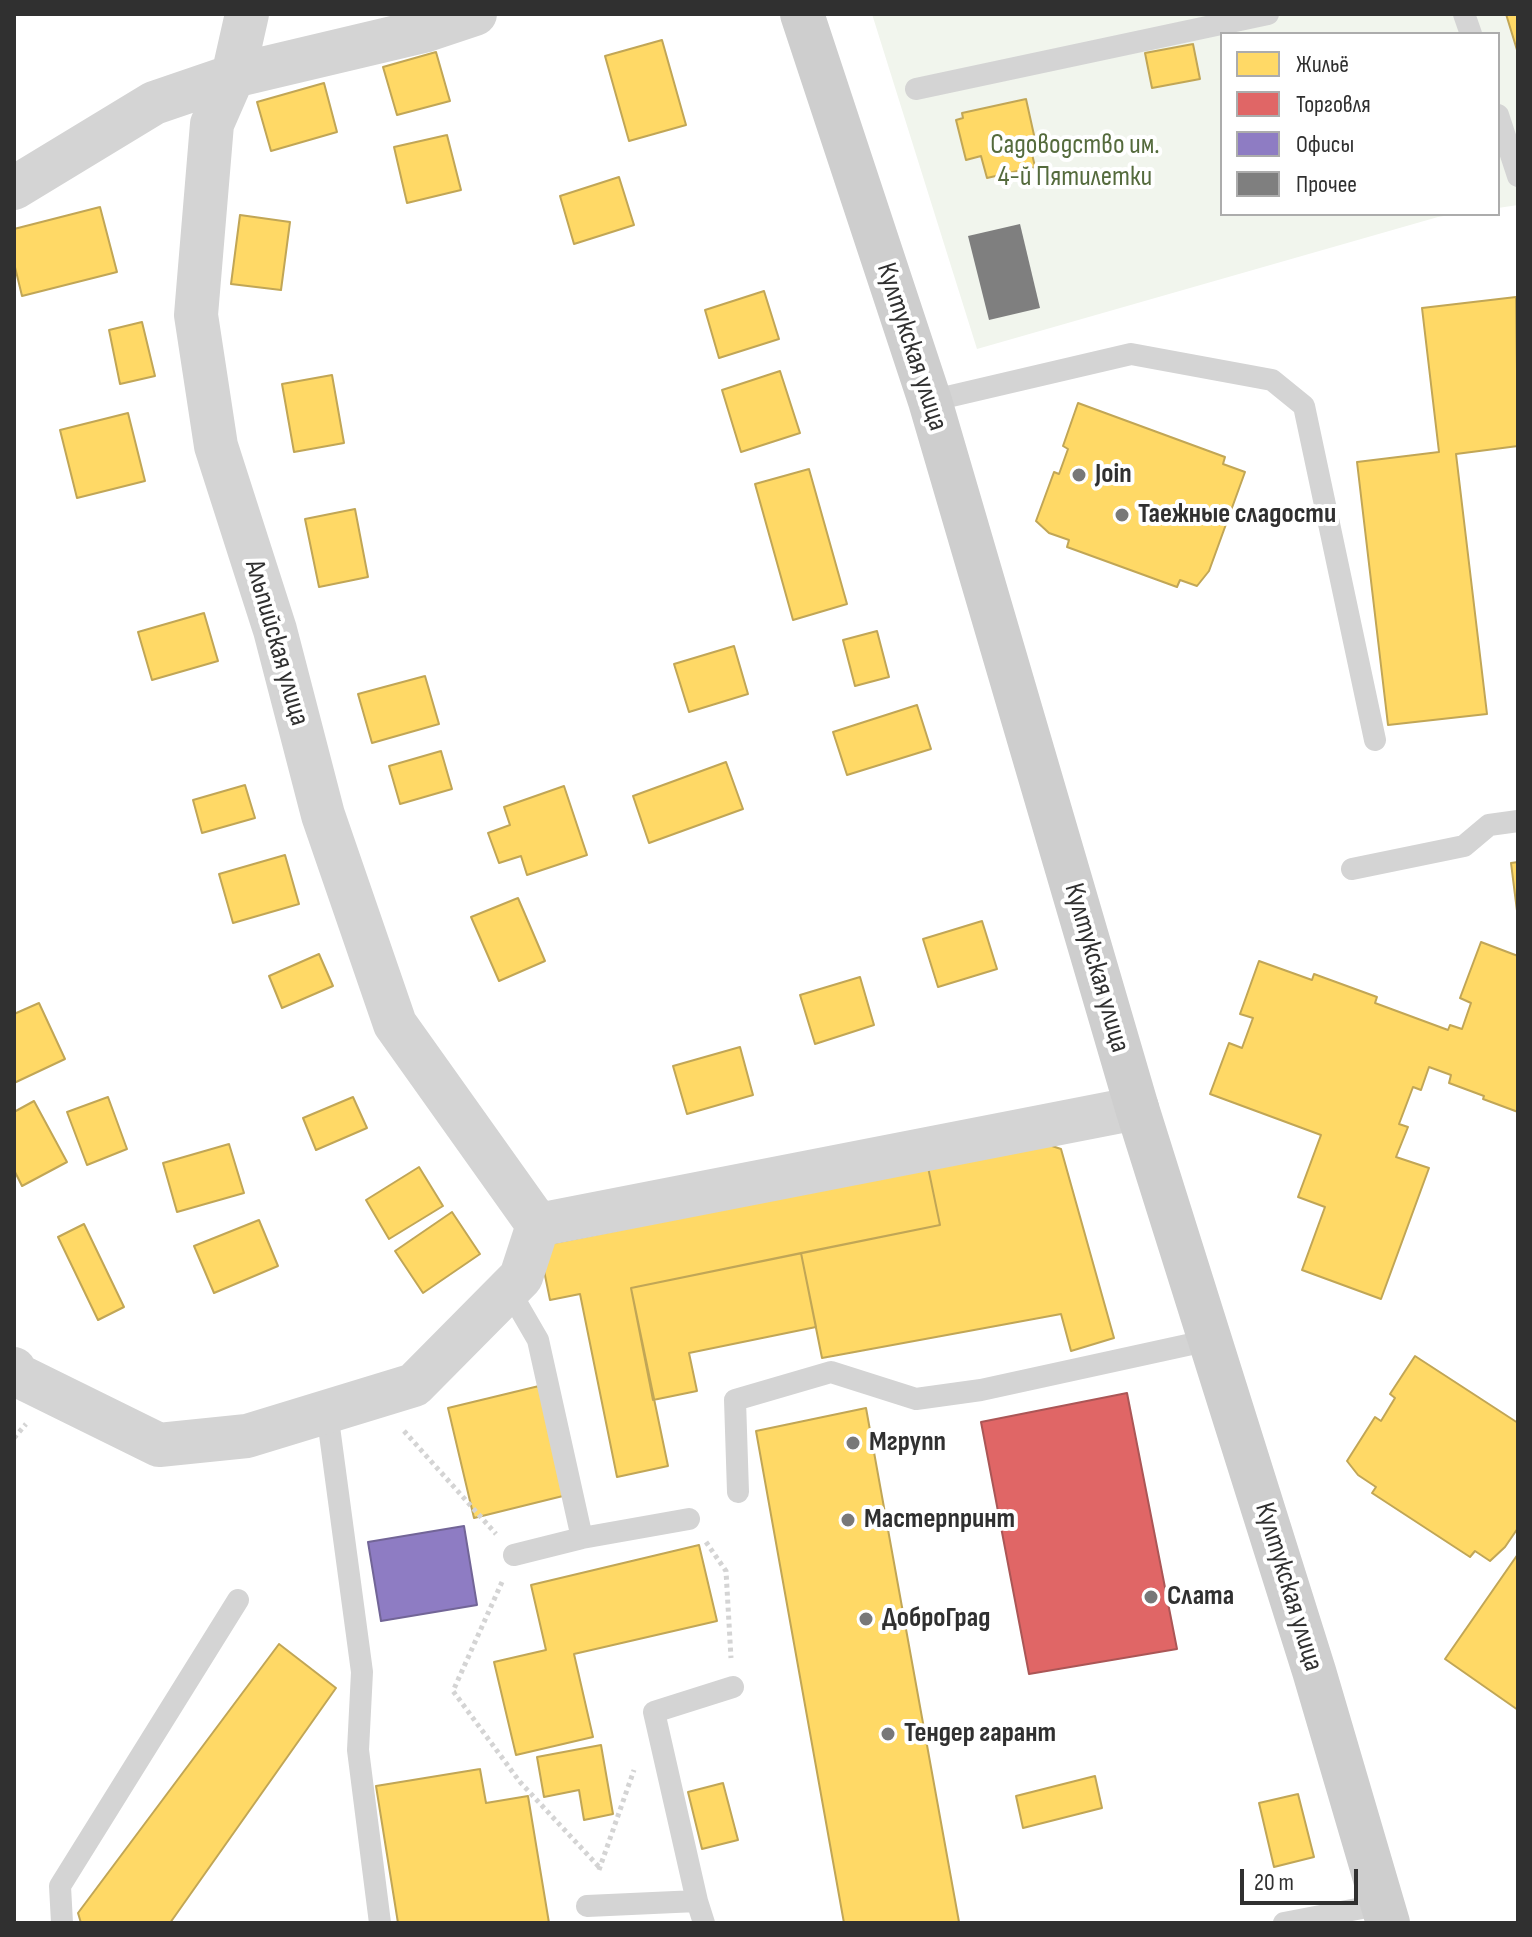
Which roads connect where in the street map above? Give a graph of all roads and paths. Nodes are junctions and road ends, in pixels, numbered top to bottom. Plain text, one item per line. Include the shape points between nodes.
1 (247, 14) edge
2 (475, 14) edge
3 (802, 14) edge
4 (1268, 14) edge
5 (233, 76) junction
6 (916, 89) dead end
7 (1500, 121) edge
8 (1518, 176) edge
9 (14, 188) edge
10 (930, 401) junction
11 (1375, 740) dead end
12 (1518, 821) edge
13 (1352, 869) dead end
14 (1137, 1108) junction
15 (538, 1225) junction
16 (509, 1290) junction
17 (1210, 1340) junction
18 (15, 1372) edge
19 (374, 1397) junction
20 (327, 1412) junction
21 (738, 1492) dead end
22 (689, 1519) joint
23 (582, 1538) junction
24 (514, 1555) junction
25 (238, 1600) dead end
26 (733, 1687) joint
27 (654, 1712) junction
28 (600, 1868) junction
29 (587, 1906) joint
30 (700, 1912) edge
31 (1386, 1914) edge
32 (62, 1923) edge
33 (380, 1923) edge
34 (1284, 1923) edge

1 - 5 street, Альпийская улица
2 - 5 street
3 - 10 street, Култукская улица
4 - 6 lane
5 - 9 street via 154,103
5 - 15 street, Альпийская улица via 212,124 196,315 216,446 275,630 323,815 395,1024
7 - 8 lane
10 - 11 lane via 1131,354 1272,380 1304,406
10 - 14 street, Култукская улица
12 - 13 lane via 1489,825 1464,846
14 - 15 street
14 - 17 street, Култукская улица
15 - 16 street via 521,1277
16 - 19 street via 414,1385
16 - 23 lane via 538,1340
17 - 21 lane via 929,1398 916,1399 831,1372 735,1400
17 - 31 street, Култукская улица
18 - 20 street via 159,1445 247,1436
19 - 20 street
19 - 24 path
20 - 33 lane via 362,1672 358,1750
22 - 23 lane
22 - 26 path via 726,1571
23 - 24 lane
24 - 28 path via 453,1691 520,1782
25 - 32 lane via 60,1886
26 - 27 lane
27 - 28 path
27 - 30 lane
28 - 29 path
29 - 30 lane
31 - 34 lane

